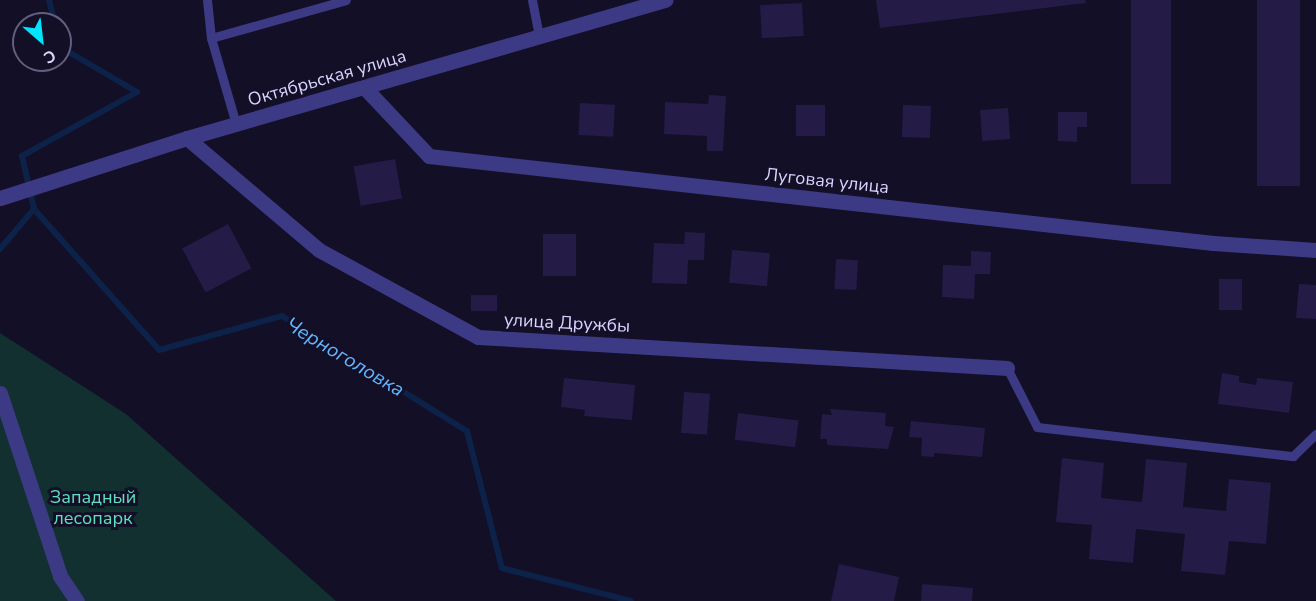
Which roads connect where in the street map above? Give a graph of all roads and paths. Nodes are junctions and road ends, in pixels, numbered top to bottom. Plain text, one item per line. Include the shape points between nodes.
1 (207, 0) edge
2 (346, 0) edge
3 (532, 0) edge
4 (666, 0) edge
5 (647, 3) edge
6 (539, 37) junction
7 (211, 38) junction
8 (364, 87) junction
9 (236, 124) junction
10 (187, 138) junction
11 (0, 198) edge
12 (1316, 250) edge
13 (1007, 368) joint
14 (0, 393) edge
15 (1316, 434) edge
16 (77, 601) edge

1 - 7 lane
2 - 7 lane
3 - 6 lane
4 - 5 street, Октябрьская улица
5 - 6 street, Октябрьская улица
6 - 8 street, Октябрьская улица
7 - 9 lane
8 - 9 street, Октябрьская улица
8 - 12 street, Луговая улица via 429,156 1213,243
9 - 10 street, Октябрьская улица
10 - 11 street, Октябрьская улица
10 - 13 street, улица Дружбы via 319,250 478,337
13 - 15 lane via 1037,427 1293,456
14 - 16 street via 60,576

